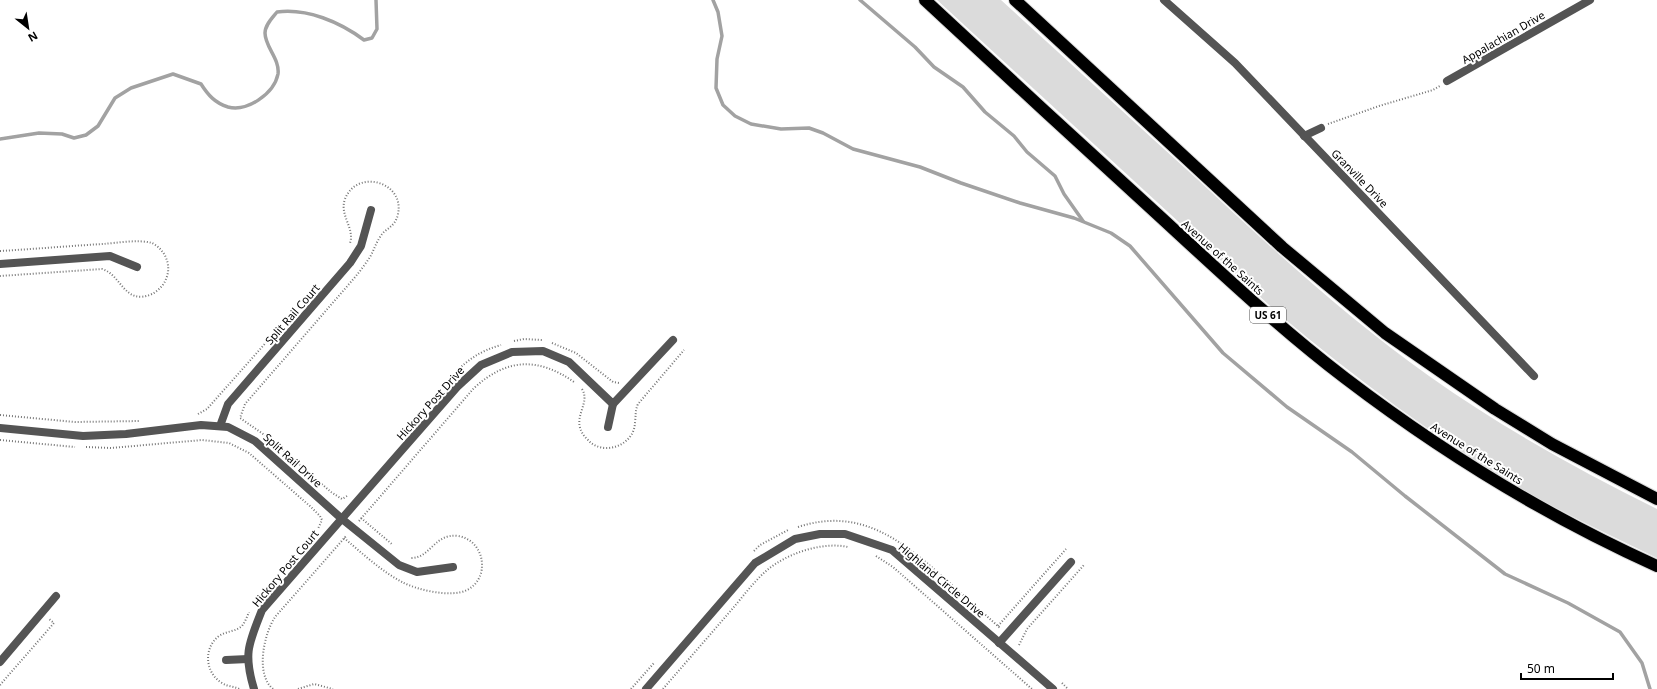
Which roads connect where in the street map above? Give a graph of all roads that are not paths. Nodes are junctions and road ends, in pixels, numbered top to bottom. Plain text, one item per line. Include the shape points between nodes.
1 (925, 0) edge
2 (1015, 0) edge
3 (1164, 0) edge
4 (1590, 0) edge
5 (1448, 81) road end
6 (1323, 126) road end
7 (1304, 136) junction
8 (371, 210) dead end
9 (0, 264) edge
10 (137, 267) dead end
11 (673, 340) dead end
12 (1534, 376) dead end
13 (613, 404) junction
14 (220, 426) junction
15 (608, 427) dead end
16 (0, 428) edge
17 (1657, 499) edge
18 (342, 519) junction
19 (1071, 562) dead end
20 (1657, 566) edge
21 (453, 567) dead end
22 (56, 596) dead end
23 (999, 643) junction
24 (248, 659) junction
25 (226, 660) dead end
26 (1, 661) edge
27 (254, 689) edge
28 (646, 689) edge
29 (1053, 689) edge

1 - 20 highway, Avenue of the Saints / US 61 via 1243,293 1345,378 1411,426 1512,491
2 - 17 highway via 1282,247 1385,333 1501,413 1611,476
3 - 7 street, Granville Drive via 1235,63
4 - 5 street, Appalachian Drive
6 - 7 street
7 - 12 street, Granville Drive
8 - 14 street, Split Rail Court via 361,246 350,263 228,404
9 - 10 street via 110,256
11 - 13 street
13 - 15 street
13 - 18 street, Hickory Post Drive via 569,362 543,351 512,352 481,365 457,387
14 - 16 street, Split Rail Drive via 201,425 83,436
14 - 18 street, Split Rail Drive via 228,427 256,441
18 - 21 street, Split Rail Drive via 399,565 417,572
18 - 24 street, Hickory Post Court via 262,610 248,646
19 - 23 street
22 - 26 street
23 - 28 street, Highland Circle Drive via 892,550 845,534 820,534 795,539 755,563
23 - 29 street, Highland Circle Drive
24 - 25 street
24 - 27 street, Hickory Post Court via 248,670

